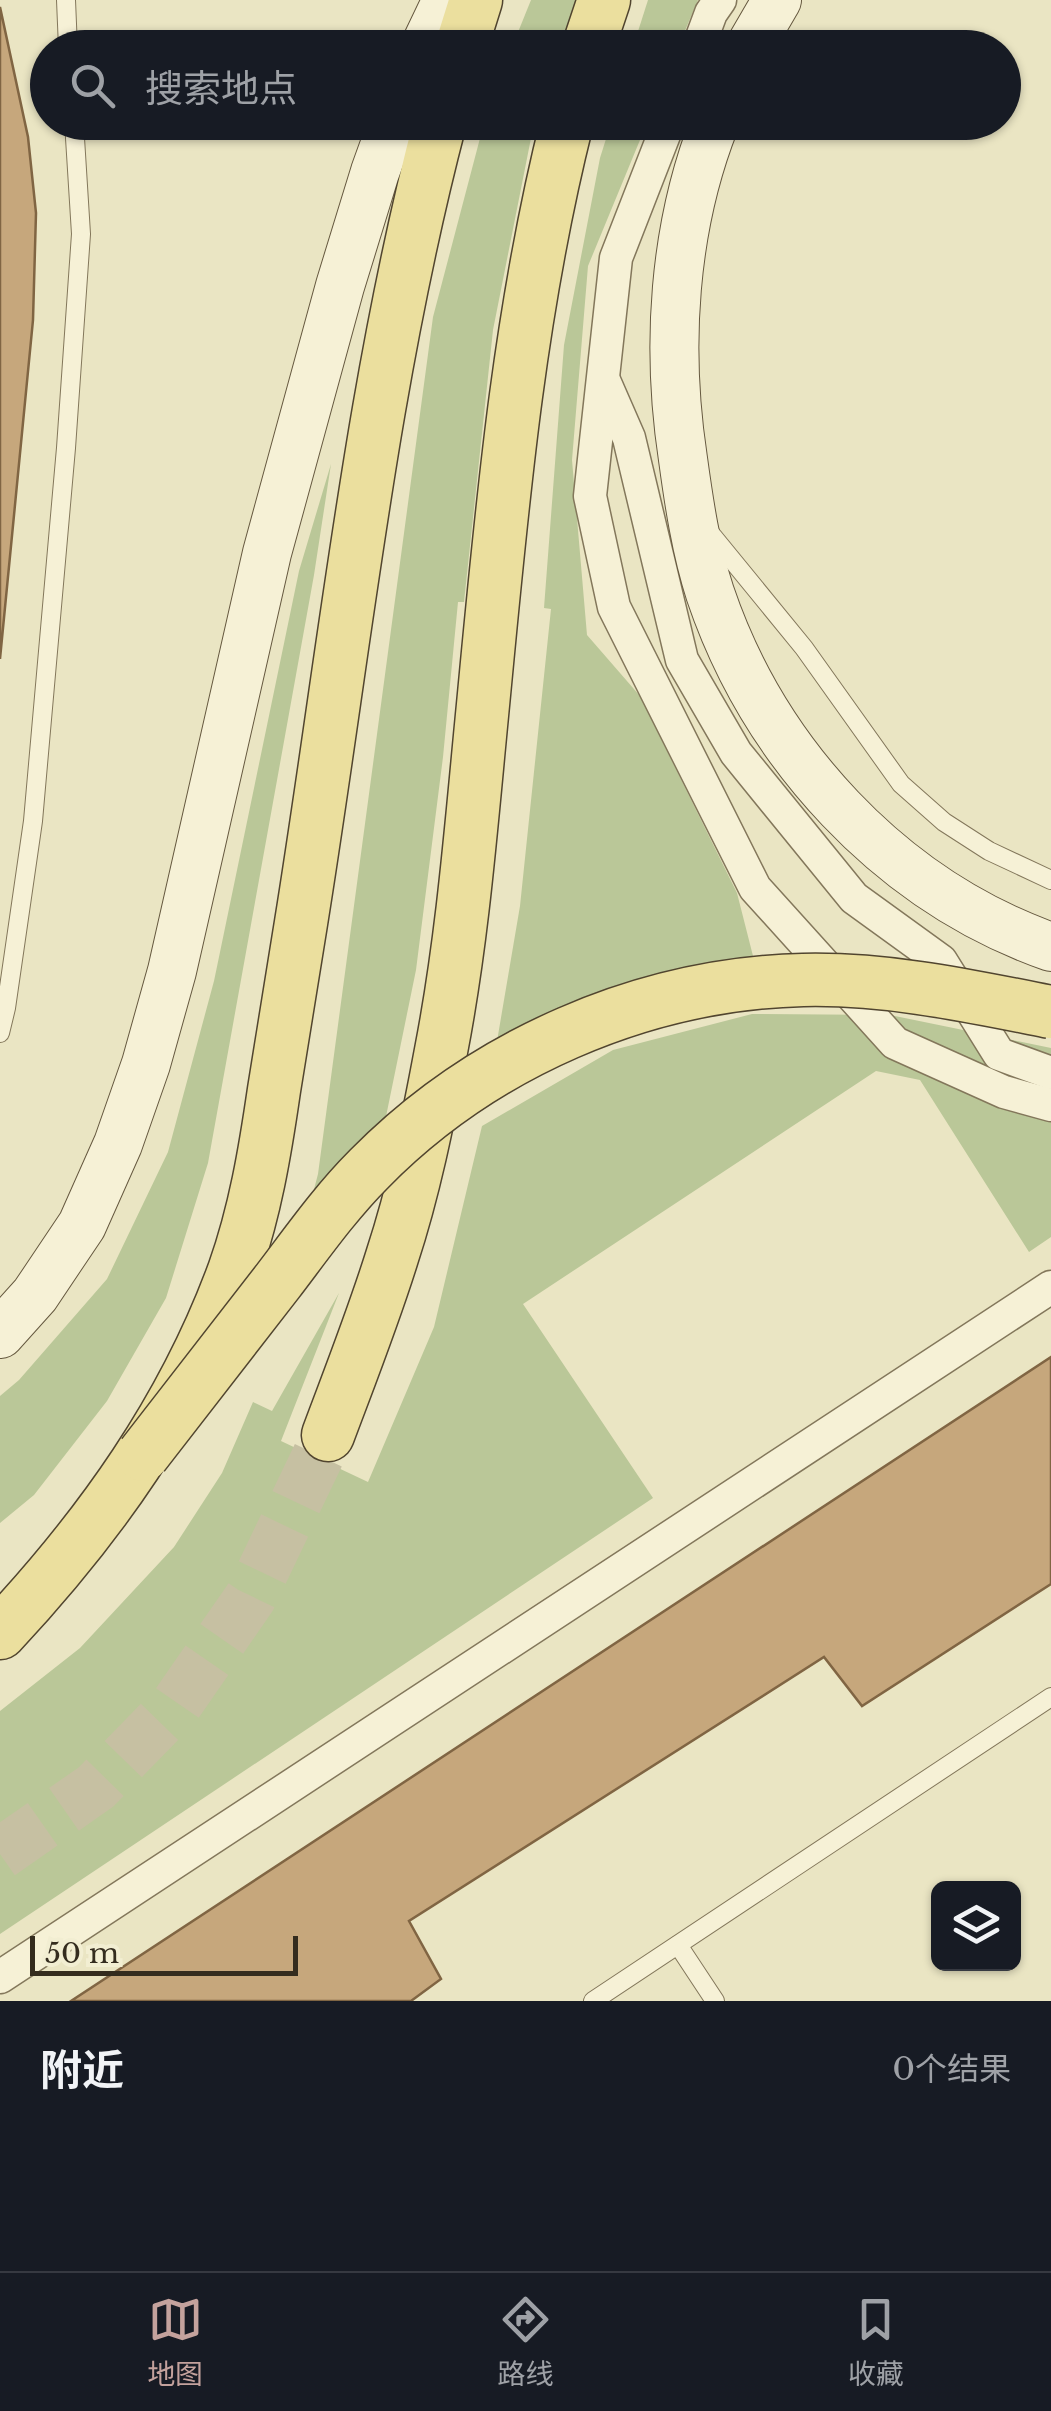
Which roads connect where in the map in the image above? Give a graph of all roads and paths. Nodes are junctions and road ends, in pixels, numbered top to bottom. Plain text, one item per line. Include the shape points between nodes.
1 (66, 0) edge
2 (447, 0) edge
3 (476, 0) edge
4 (604, 0) edge
5 (720, 0) edge
6 (777, 0) edge
7 (67, 30) edge
8 (433, 30) edge
9 (467, 30) edge
10 (594, 30) edge
11 (705, 30) edge
12 (759, 30) edge
13 (75, 140) edge
14 (387, 140) edge
15 (436, 140) edge
16 (564, 140) edge
17 (661, 140) edge
18 (709, 140) edge
19 (603, 379) junction
20 (690, 510) junction
21 (1051, 880) edge
22 (1051, 947) edge
23 (1051, 1012) edge
24 (0, 1033) edge
25 (1051, 1072) edge
26 (1051, 1105) edge
27 (1051, 1286) edge
28 (0, 1334) edge
29 (328, 1435) tunnel mouth
30 (143, 1455) junction
31 (21, 1600) edge
32 (0, 1633) edge
33 (1051, 1697) edge
34 (678, 1945) junction
35 (0, 1977) edge
36 (593, 2001) edge
37 (715, 2001) edge

1 - 7 lane
2 - 8 main road
3 - 9 main road
4 - 10 main road
5 - 11 street
6 - 12 main road
13 - 24 lane via 81,234 66,448 33,821
14 - 28 main road via 267,552 146,1064 82,1225
15 - 30 main road, bridge via 361,516 259,1185 210,1328
16 - 29 main road via 523,335 442,1048 393,1255
17 - 19 street via 616,258
18 - 20 main road via 692,198 675,316 674,374
19 - 25 street via 629,438 682,660 736,753 854,898 941,961 999,1054
19 - 26 street via 590,496 614,608 755,888 894,1043 1004,1092
20 - 21 lane via 804,648 901,784 974,842
20 - 22 main road via 710,591 741,670 784,742 837,807 900,864 970,910
23 - 30 main road, bridge via 889,984 803,980 659,1000 584,1025 507,1062 442,1105 368,1169
27 - 35 street
30 - 31 main road via 94,1524
31 - 32 main road
33 - 34 lane
34 - 36 lane
34 - 37 lane

